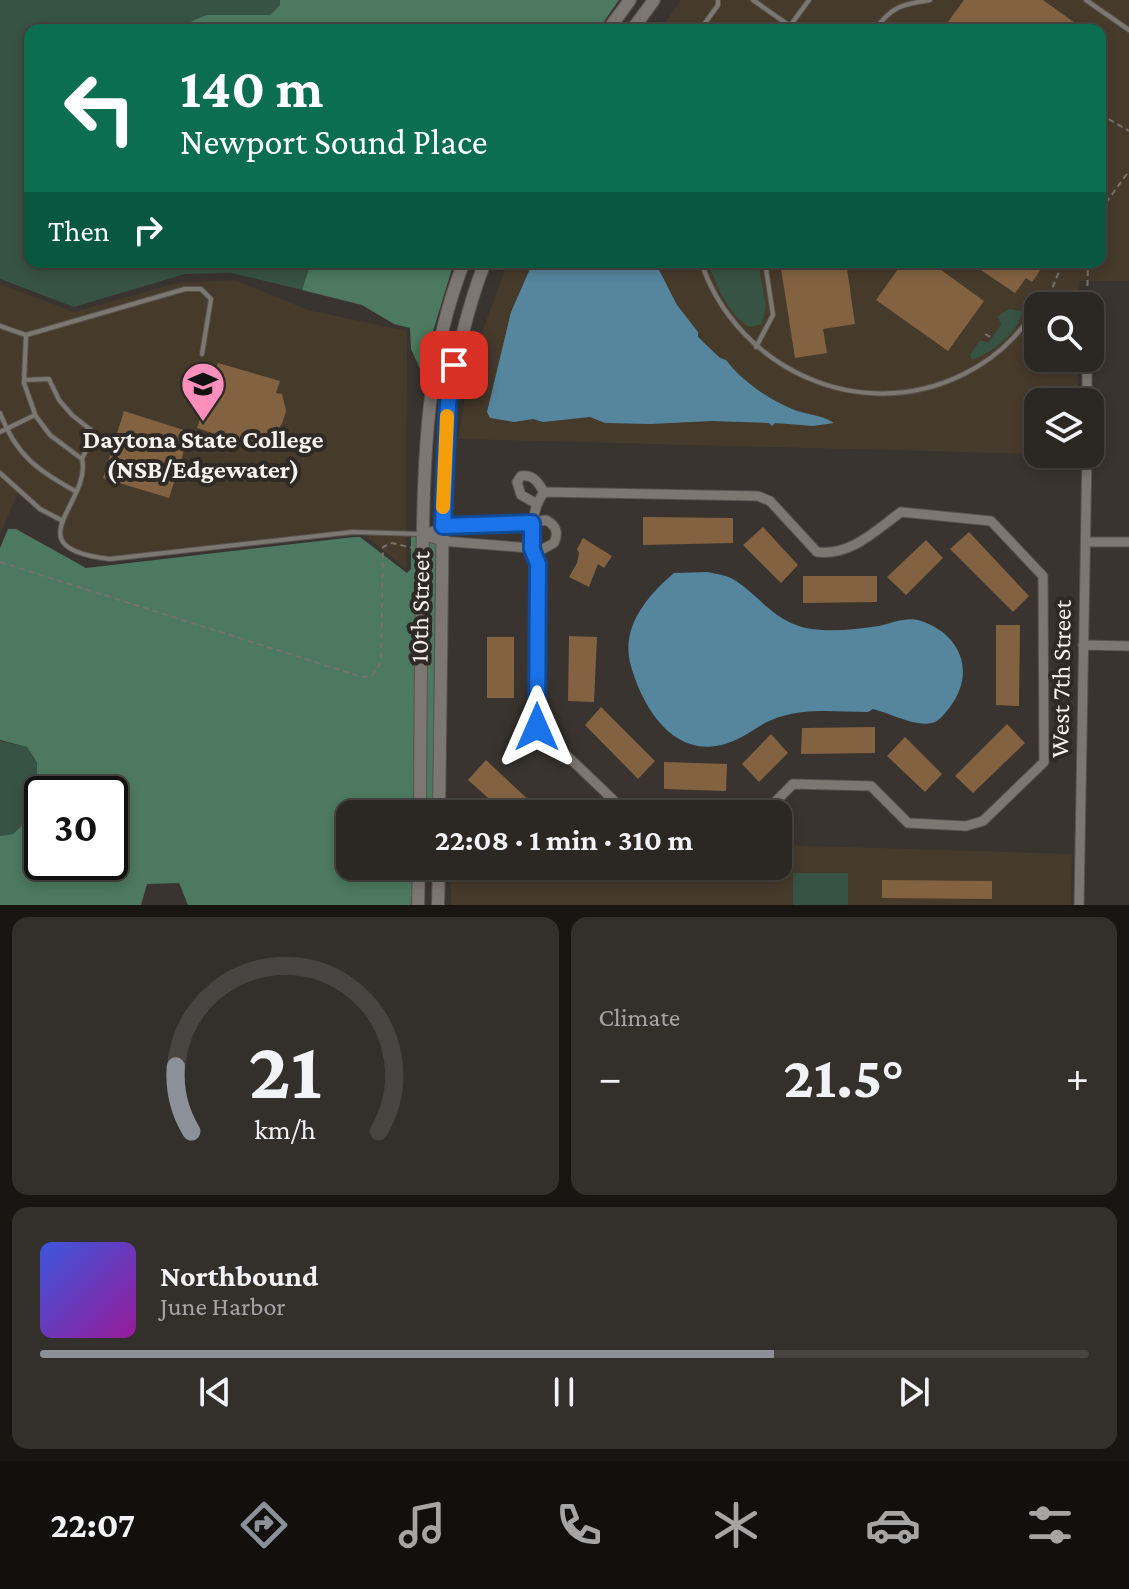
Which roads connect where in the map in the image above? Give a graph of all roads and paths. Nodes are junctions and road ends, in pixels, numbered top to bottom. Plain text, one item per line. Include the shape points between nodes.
1 (630, 0) edge
2 (654, 0) edge
3 (718, 0) edge
4 (753, 0) edge
5 (809, 0) edge
6 (930, 0) edge
7 (1086, 0) edge
8 (612, 24) edge
9 (636, 24) edge
10 (704, 24) edge
11 (784, 24) edge
12 (792, 24) edge
13 (880, 24) edge
14 (1129, 30) edge
15 (1106, 118) edge
16 (1129, 131) edge
17 (1129, 171) edge
18 (1106, 203) edge
19 (462, 268) edge
20 (483, 268) edge
21 (704, 268) edge
22 (766, 268) edge
23 (1061, 268) edge
24 (1088, 268) edge
25 (1051, 292) edge
26 (1087, 292) edge
27 (0, 326) edge
28 (1024, 326) edge
29 (985, 334) dead end
30 (26, 335) junction
31 (992, 338) dead end
32 (756, 347) junction
33 (202, 354) dead end
34 (24, 380) junction
35 (0, 413) edge
36 (35, 415) junction
37 (6, 428) junction
38 (0, 432) edge
39 (82, 459) junction
40 (1087, 468) edge
41 (0, 473) edge
42 (75, 491) junction
43 (544, 492) junction
44 (537, 504) junction
45 (63, 521) junction
46 (532, 523) junction
47 (443, 526) junction
48 (493, 526) junction
49 (423, 535) junction
50 (442, 541) junction
51 (1087, 542) junction
52 (1129, 542) edge
53 (494, 543) junction
54 (532, 549) junction
55 (423, 551) junction
56 (0, 562) edge
57 (1083, 645) junction
58 (1129, 646) edge
59 (420, 800) edge
60 (439, 800) edge
61 (613, 800) edge
62 (777, 800) edge
63 (419, 880) edge
64 (439, 880) edge
65 (418, 905) edge
66 (438, 905) edge
67 (1079, 905) edge

1 - 8 street
2 - 9 street
3 - 10 lane
4 - 11 lane
5 - 12 lane
6 - 13 lane via 893,8
7 - 14 lane
15 - 16 path
17 - 18 path
19 - 49 street, 10th Street via 443,324 429,399
20 - 47 street, 10th Street via 452,378
21 - 32 lane via 727,316
22 - 32 lane via 773,315
23 - 25 path
24 - 26 path
27 - 30 lane
28 - 32 lane via 982,363 946,381 903,392 829,387 786,368
29 - 31 path
30 - 33 lane via 185,289 201,289 211,299
30 - 34 lane
34 - 36 lane
34 - 39 lane via 49,379 72,415 91,430
35 - 37 lane
36 - 37 lane
36 - 39 lane via 50,435
37 - 38 lane
37 - 42 lane via 35,468
39 - 42 lane
40 - 51 street, West 7th Street
41 - 45 lane
42 - 45 lane
43 - 44 street
43 - 44 street via 528,475 517,482 521,495
43 - 62 street via 758,496 770,501 817,552 826,553 849,548 901,512 983,518 1042,572 1044,762 983,821 966,826 908,823 871,786 793,784
44 - 46 street
45 - 49 lane via 67,549 110,559 353,532
46 - 48 street
46 - 54 street
46 - 54 street via 549,521 557,535 550,546
47 - 48 street
47 - 49 street
47 - 50 street, 10th Street
48 - 53 street
49 - 50 street
49 - 55 street, 10th Street
50 - 53 street
50 - 60 street, 10th Street
51 - 52 street
51 - 57 street, West 7th Street
53 - 54 street
54 - 61 street via 538,564 537,727
55 - 56 path via 392,543 383,547 381,662 372,676 362,677
55 - 59 street, 10th Street
57 - 58 street
57 - 67 street, West 7th Street
63 - 65 street
64 - 66 street

